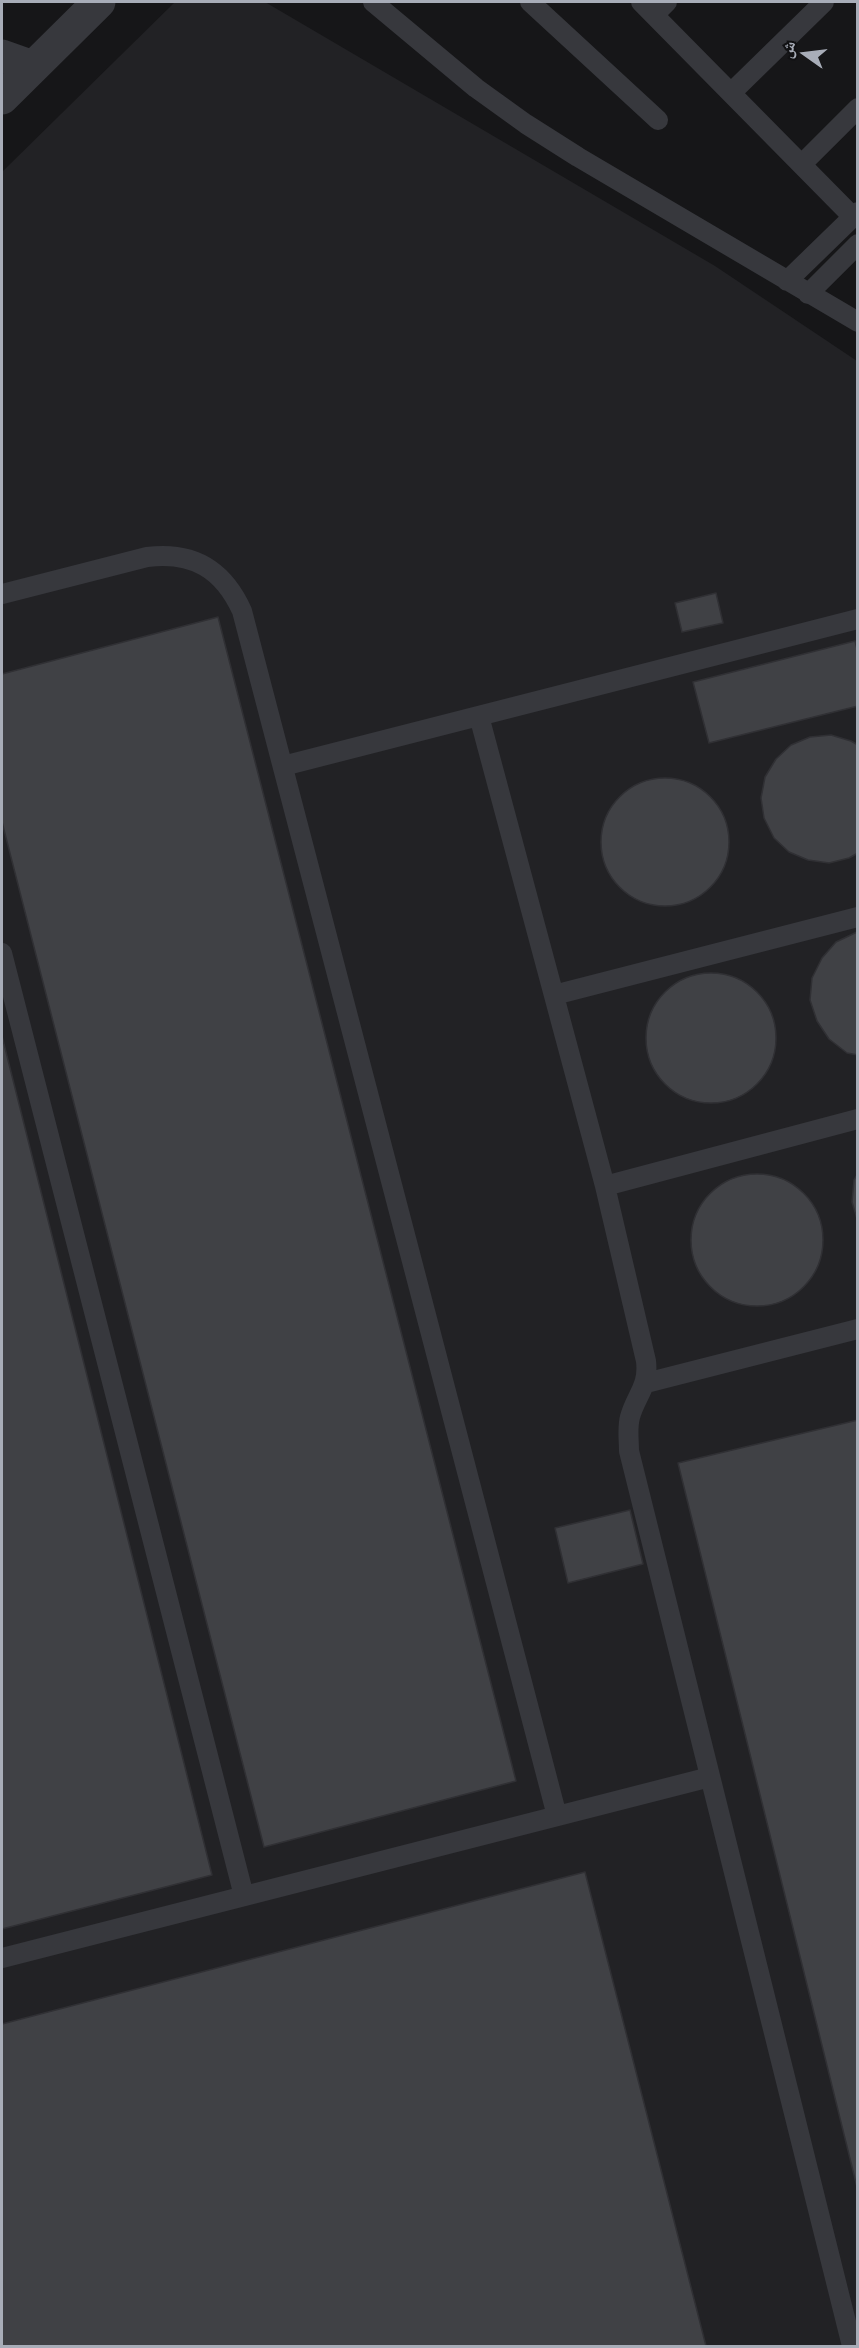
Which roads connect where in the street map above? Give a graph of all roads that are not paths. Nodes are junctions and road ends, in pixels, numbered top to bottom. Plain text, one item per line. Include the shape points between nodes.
1 (99, 2) edge
2 (373, 2) edge
3 (531, 2) edge
4 (824, 2) edge
5 (654, 6) edge
6 (2, 56) edge
7 (33, 67) junction
8 (731, 93) junction
9 (2, 98) edge
10 (858, 108) edge
11 (658, 120) dead end
12 (802, 164) junction
13 (855, 214) edge
14 (858, 244) edge
15 (787, 281) junction
16 (808, 294) junction
17 (858, 322) edge
18 (2, 594) edge
19 (858, 619) edge
20 (479, 716) junction
21 (283, 766) junction
22 (858, 917) edge
23 (2, 953) edge
24 (554, 996) junction
25 (858, 1119) edge
26 (605, 1186) junction
27 (858, 1329) edge
28 (646, 1383) junction
29 (710, 1777) junction
30 (557, 1816) junction
31 (244, 1896) junction
32 (2, 1958) edge
33 (852, 2346) edge

1 - 7 street
2 - 15 lane via 476,88 526,124
3 - 11 lane
4 - 8 lane
5 - 8 lane
6 - 7 street
7 - 9 street
8 - 12 lane
10 - 12 lane
12 - 13 lane
13 - 15 lane
14 - 16 lane
15 - 16 lane
16 - 17 lane
18 - 21 lane via 147,557 164,555 198,561 230,588 242,611
19 - 20 lane
20 - 21 lane
20 - 24 lane
21 - 30 lane
22 - 24 lane
23 - 31 lane
24 - 26 lane
25 - 26 lane
26 - 28 lane via 646,1361
27 - 28 lane
28 - 29 lane via 630,1414 629,1451
29 - 30 lane
29 - 33 lane
30 - 31 lane
31 - 32 lane

